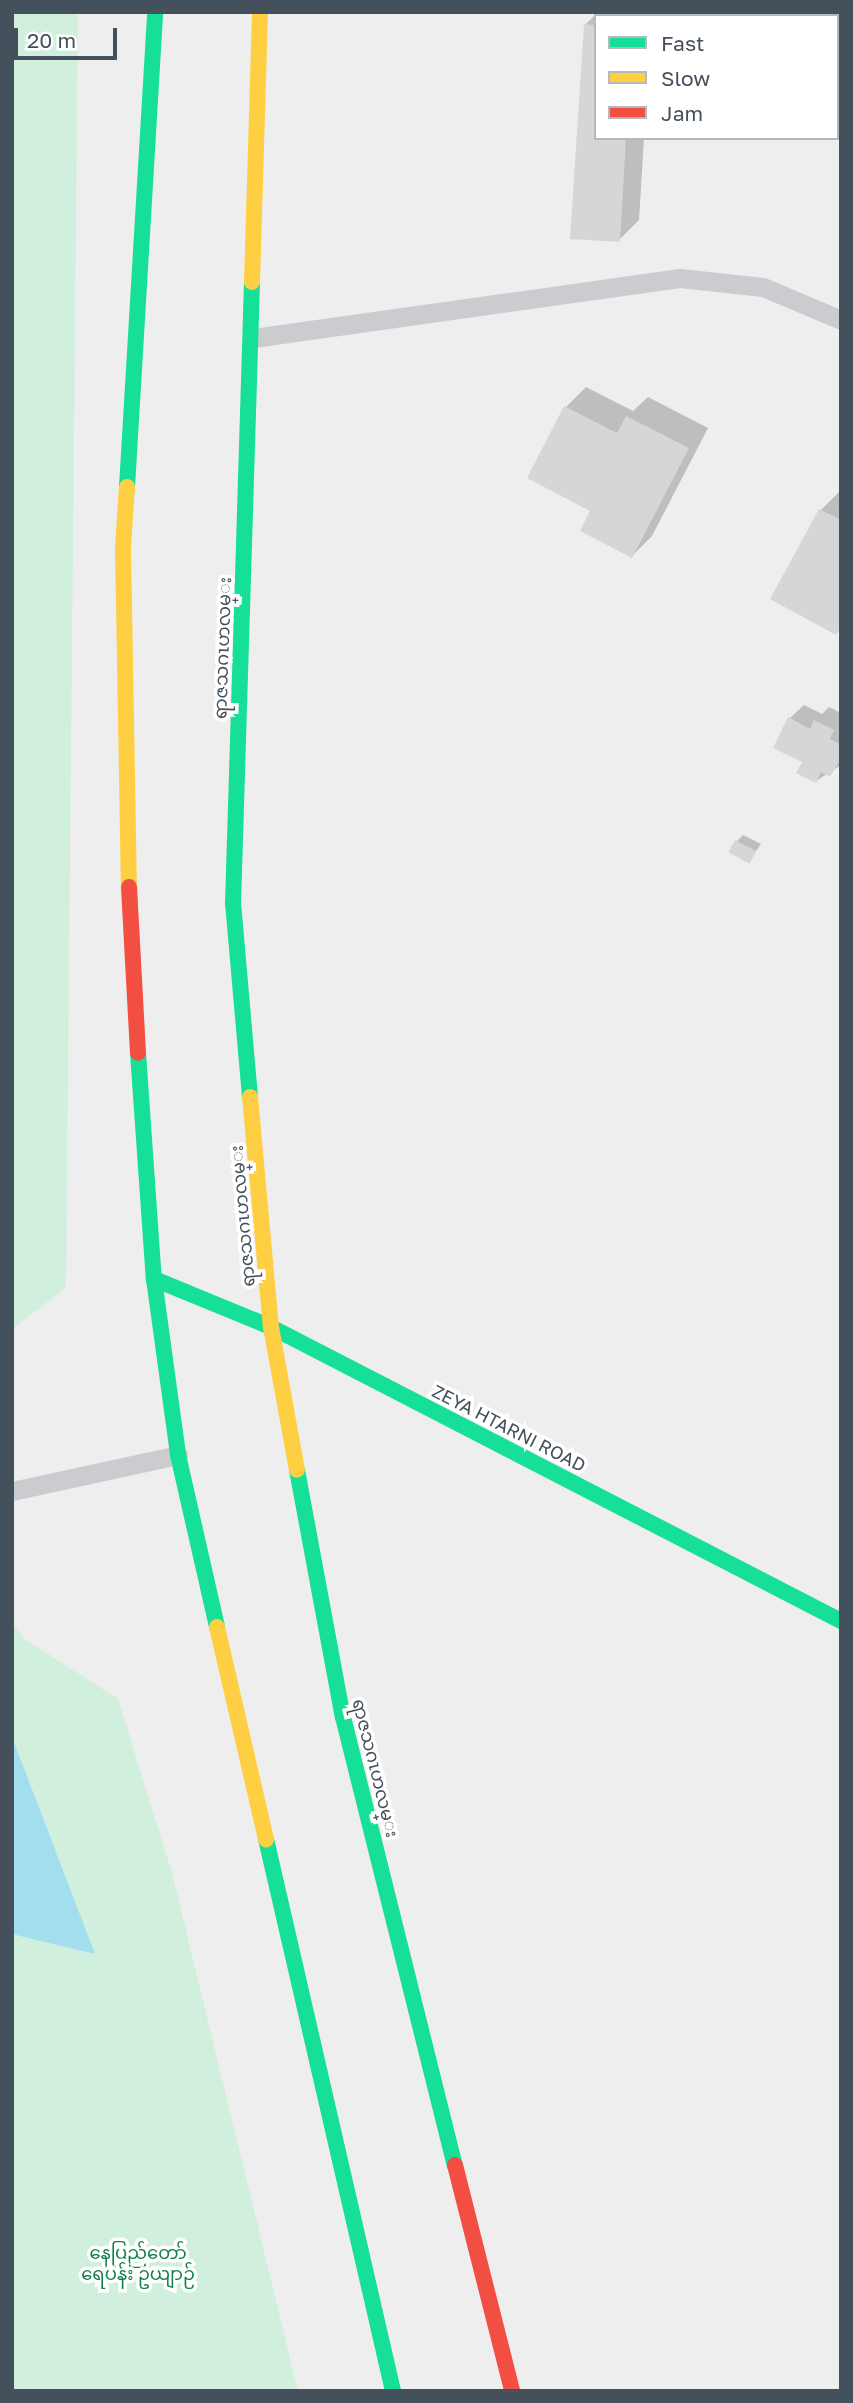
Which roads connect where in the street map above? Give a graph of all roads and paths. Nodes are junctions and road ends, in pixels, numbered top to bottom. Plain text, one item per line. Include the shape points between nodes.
1 (155, 12) edge
2 (260, 12) edge
3 (841, 320) edge
4 (253, 338) junction
5 (154, 1279) junction
6 (271, 1327) junction
7 (178, 1455) junction
8 (12, 1491) edge
9 (841, 1621) edge
10 (393, 2391) edge
11 (512, 2391) edge

1 - 5 main road via 124,548 129,916
2 - 4 main road, ရာဇသဂၤဟလမ္း
3 - 4 lane via 764,288 680,278
4 - 6 main road, ရာဇသဂၤဟလမ္း via 233,904
5 - 6 main road, ZEYA HTARNI ROAD
5 - 7 main road
6 - 9 main road, ZEYA HTARNI ROAD
6 - 11 main road, ရာဇသဂၤဟလမ္း via 343,1717
7 - 8 lane
7 - 10 main road

